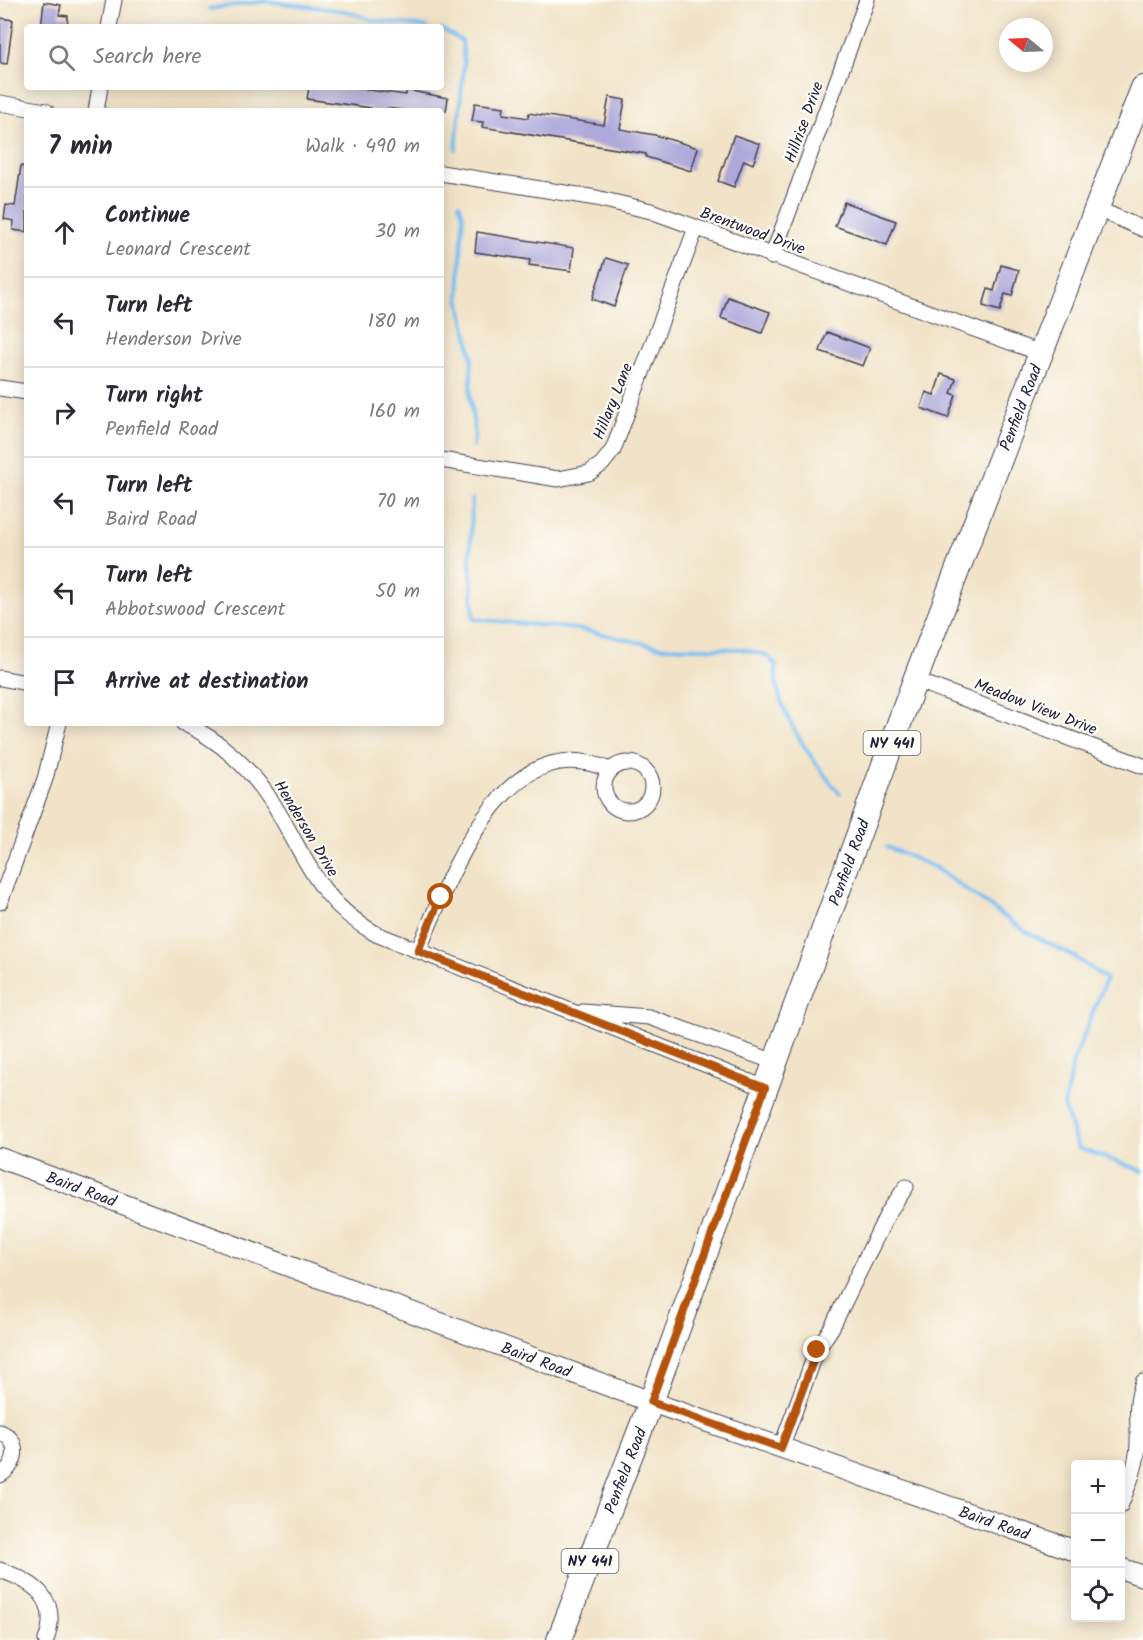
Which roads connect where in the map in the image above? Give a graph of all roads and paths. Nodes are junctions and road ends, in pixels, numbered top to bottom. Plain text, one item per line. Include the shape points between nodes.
1 (114, 0) edge
2 (867, 0) edge
3 (110, 24) edge
4 (1143, 88) edge
5 (100, 90) edge
6 (0, 104) edge
7 (26, 108) edge
8 (96, 108) edge
9 (444, 173) edge
10 (1098, 209) junction
11 (696, 228) junction
12 (1143, 229) edge
13 (772, 257) junction
14 (1043, 354) junction
15 (0, 388) edge
16 (24, 392) edge
17 (444, 460) edge
18 (0, 678) edge
19 (915, 680) junction
20 (24, 682) edge
21 (58, 726) edge
22 (188, 726) edge
23 (1143, 766) edge
24 (610, 770) dead end
25 (0, 902) edge
26 (418, 951) junction
27 (571, 1011) junction
28 (775, 1062) junction
29 (765, 1088) junction
30 (0, 1158) edge
31 (906, 1186) dead end
32 (1143, 1382) edge
33 (651, 1402) junction
34 (0, 1432) edge
35 (781, 1448) junction
36 (0, 1475) edge
37 (1125, 1492) edge
38 (1071, 1549) edge
39 (0, 1570) edge
40 (1125, 1570) edge
41 (1143, 1576) edge
42 (46, 1640) edge
43 (559, 1640) edge

1 - 3 street
2 - 13 street, Hillrise Drive
4 - 10 main road, Penfield Road / NY 441
5 - 8 street
6 - 7 street
9 - 11 street, Brentwood Drive via 623,203
10 - 12 street
10 - 14 main road, Penfield Road / NY 441
11 - 13 street, Brentwood Drive
11 - 17 street, Hillary Lane via 621,432 602,464 575,477 558,479
13 - 14 street, Brentwood Drive
14 - 19 main road, Penfield Road / NY 441
15 - 16 street
18 - 20 street
19 - 23 street, Meadow View Drive
19 - 28 main road, Penfield Road / NY 441
21 - 25 street via 45,779
22 - 26 street, Henderson Drive via 221,747 254,778 271,801 305,865 337,907 376,934
24 - 26 street via 592,762 569,760 531,771 507,791 489,812 455,868
26 - 27 street, Henderson Drive
27 - 28 street, Henderson Drive via 649,1017
27 - 29 street, Henderson Drive
28 - 29 main road, Penfield Road / NY 441
29 - 33 main road, Penfield Road / NY 441
30 - 33 street, Baird Road
31 - 35 street via 817,1350
32 - 37 street via 1135,1414 1136,1461
33 - 35 street, Baird Road
33 - 43 main road, Penfield Road / NY 441
34 - 36 street via 10,1439 15,1452 11,1466
35 - 38 street, Baird Road
39 - 42 street via 23,1578 40,1592 49,1611
40 - 41 street

